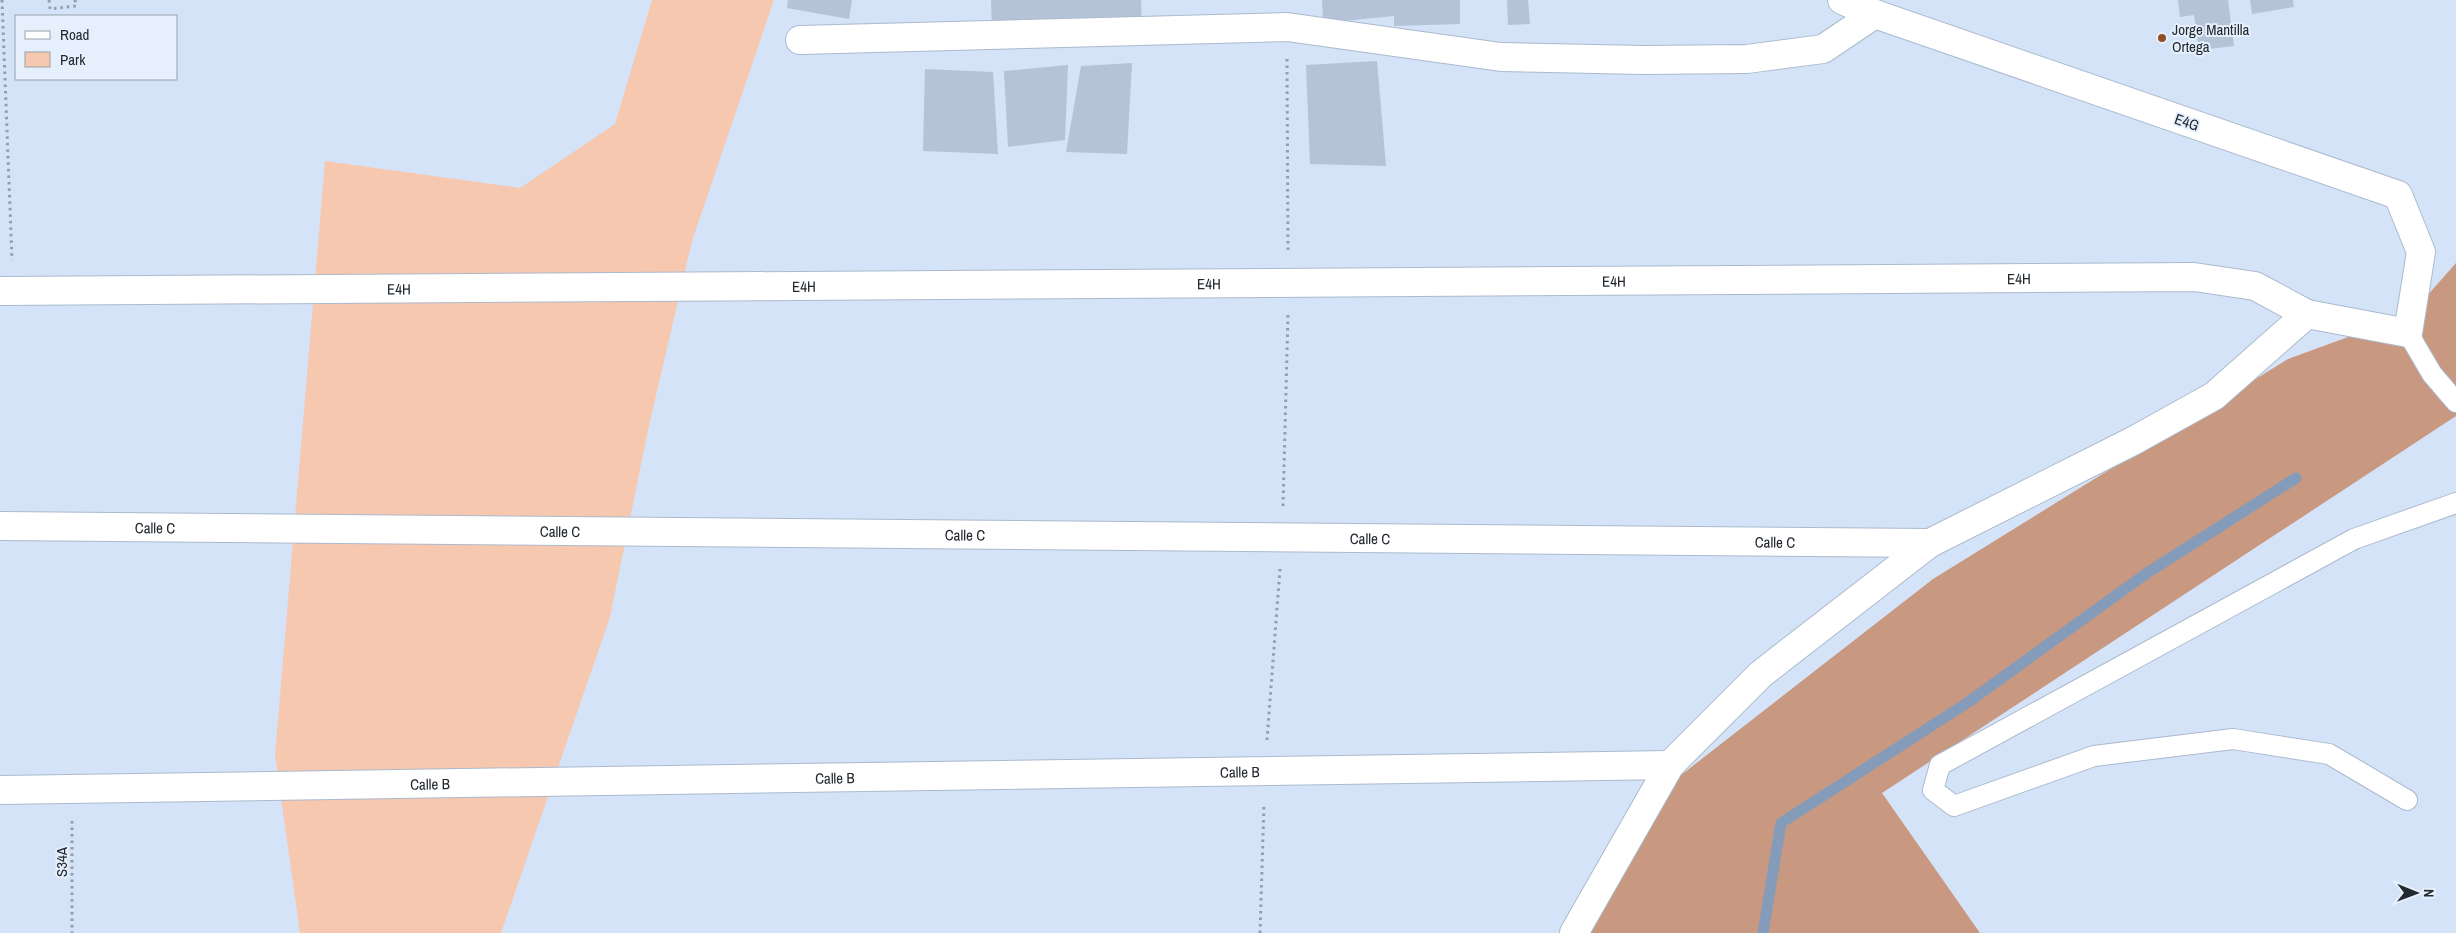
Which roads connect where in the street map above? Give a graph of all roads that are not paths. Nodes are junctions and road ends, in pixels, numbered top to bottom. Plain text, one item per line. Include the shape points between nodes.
1 (1842, 0) edge
2 (1875, 14) junction
3 (800, 40) dead end
4 (7, 290) edge
5 (2307, 314) junction
6 (2408, 333) junction
7 (2456, 402) edge
8 (2456, 503) edge
9 (0, 526) edge
10 (1930, 543) junction
11 (1670, 765) junction
12 (0, 790) edge
13 (2408, 800) dead end
14 (1574, 933) edge

1 - 2 street, E4G
2 - 3 street via 1824,49 1737,59 1501,57 1287,27
2 - 6 street, E4G via 2398,195 2421,252
4 - 5 street, E4H via 2194,277 2254,286
5 - 6 street, E4H
5 - 10 street via 2214,396 2133,442
6 - 7 lane via 2432,374
8 - 13 lane via 2354,539 1940,765 1933,790 1954,806 2094,756 2233,739 2329,754
9 - 10 street, Calle C
10 - 11 street via 1761,674
11 - 12 street, Calle B
11 - 14 street

